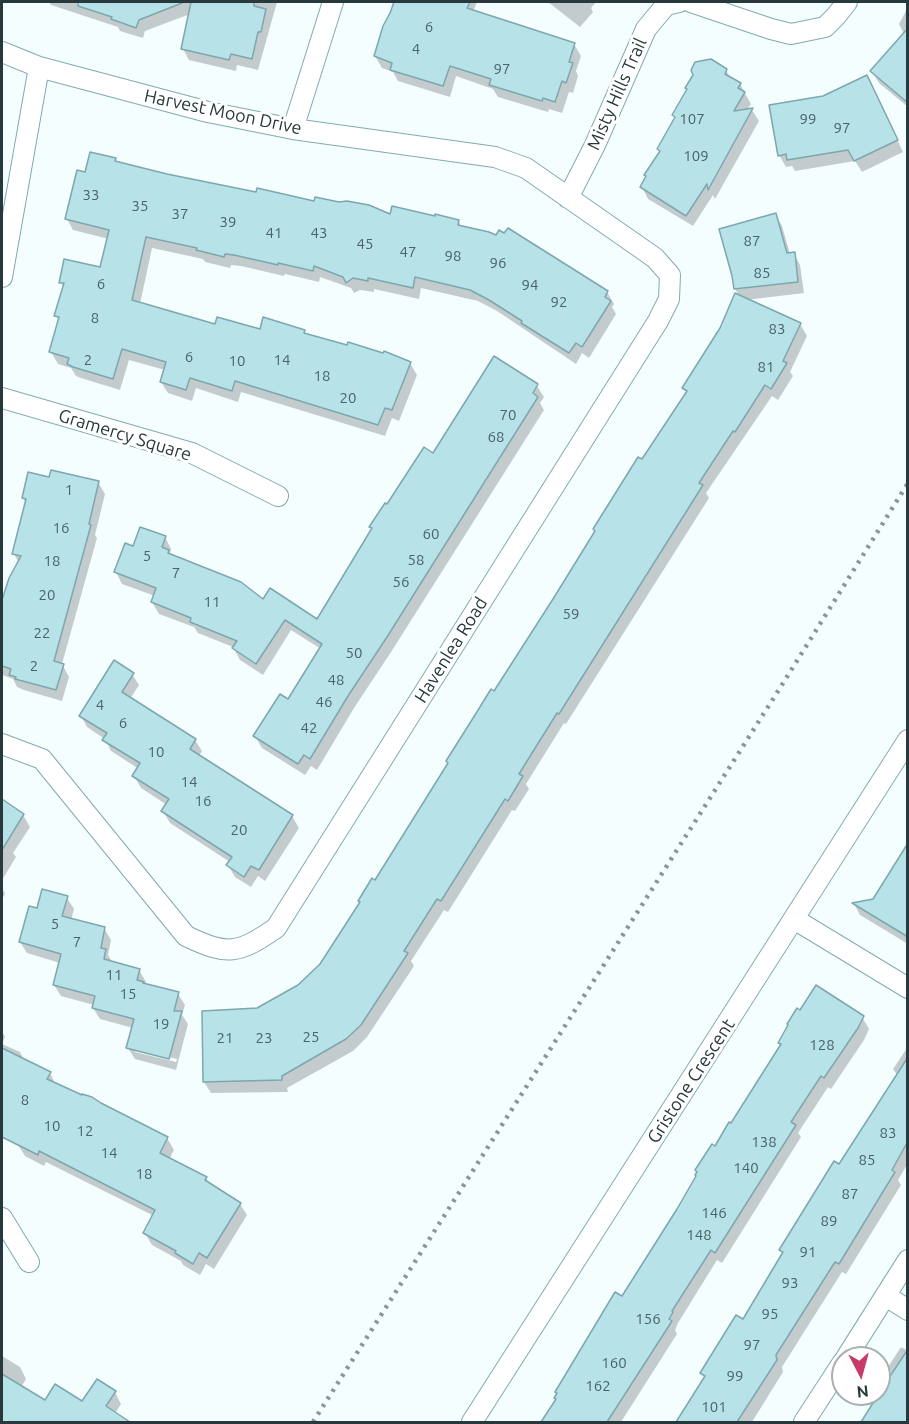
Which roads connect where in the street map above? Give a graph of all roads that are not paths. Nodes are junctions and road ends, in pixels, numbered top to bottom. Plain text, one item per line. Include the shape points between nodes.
1 (333, 2) edge
2 (679, 2) edge
3 (691, 2) edge
4 (847, 2) edge
5 (2, 52) edge
6 (39, 67) junction
7 (293, 129) junction
8 (448, 150) joint
9 (568, 198) junction
10 (2, 277) edge
11 (2, 398) edge
12 (278, 496) dead end
13 (908, 740) edge
14 (2, 744) edge
15 (794, 919) junction
16 (908, 988) edge
17 (2, 1218) edge
18 (908, 1260) edge
19 (29, 1262) dead end
20 (886, 1296) junction
21 (908, 1310) edge
22 (854, 1346) edge
23 (831, 1380) edge
24 (472, 1422) edge
25 (804, 1422) edge

1 - 7 street
2 - 9 street, Misty Hills Trail via 666,5 646,29
3 - 4 street via 791,34 825,27
5 - 6 street, Harvest Moon Drive
6 - 7 street, Harvest Moon Drive via 208,112
6 - 10 street
7 - 8 street, Harvest Moon Drive
8 - 9 street, Havenlea Road via 495,157 526,168
9 - 14 street, Havenlea Road via 655,258 670,275 669,299 276,928 254,944 230,951 186,936 42,759
11 - 12 street, Gramercy Square via 192,453
13 - 15 street, Gristone Crescent
15 - 16 street
15 - 24 street, Gristone Crescent
17 - 19 street
18 - 20 street
20 - 21 street
20 - 22 street
23 - 25 street

